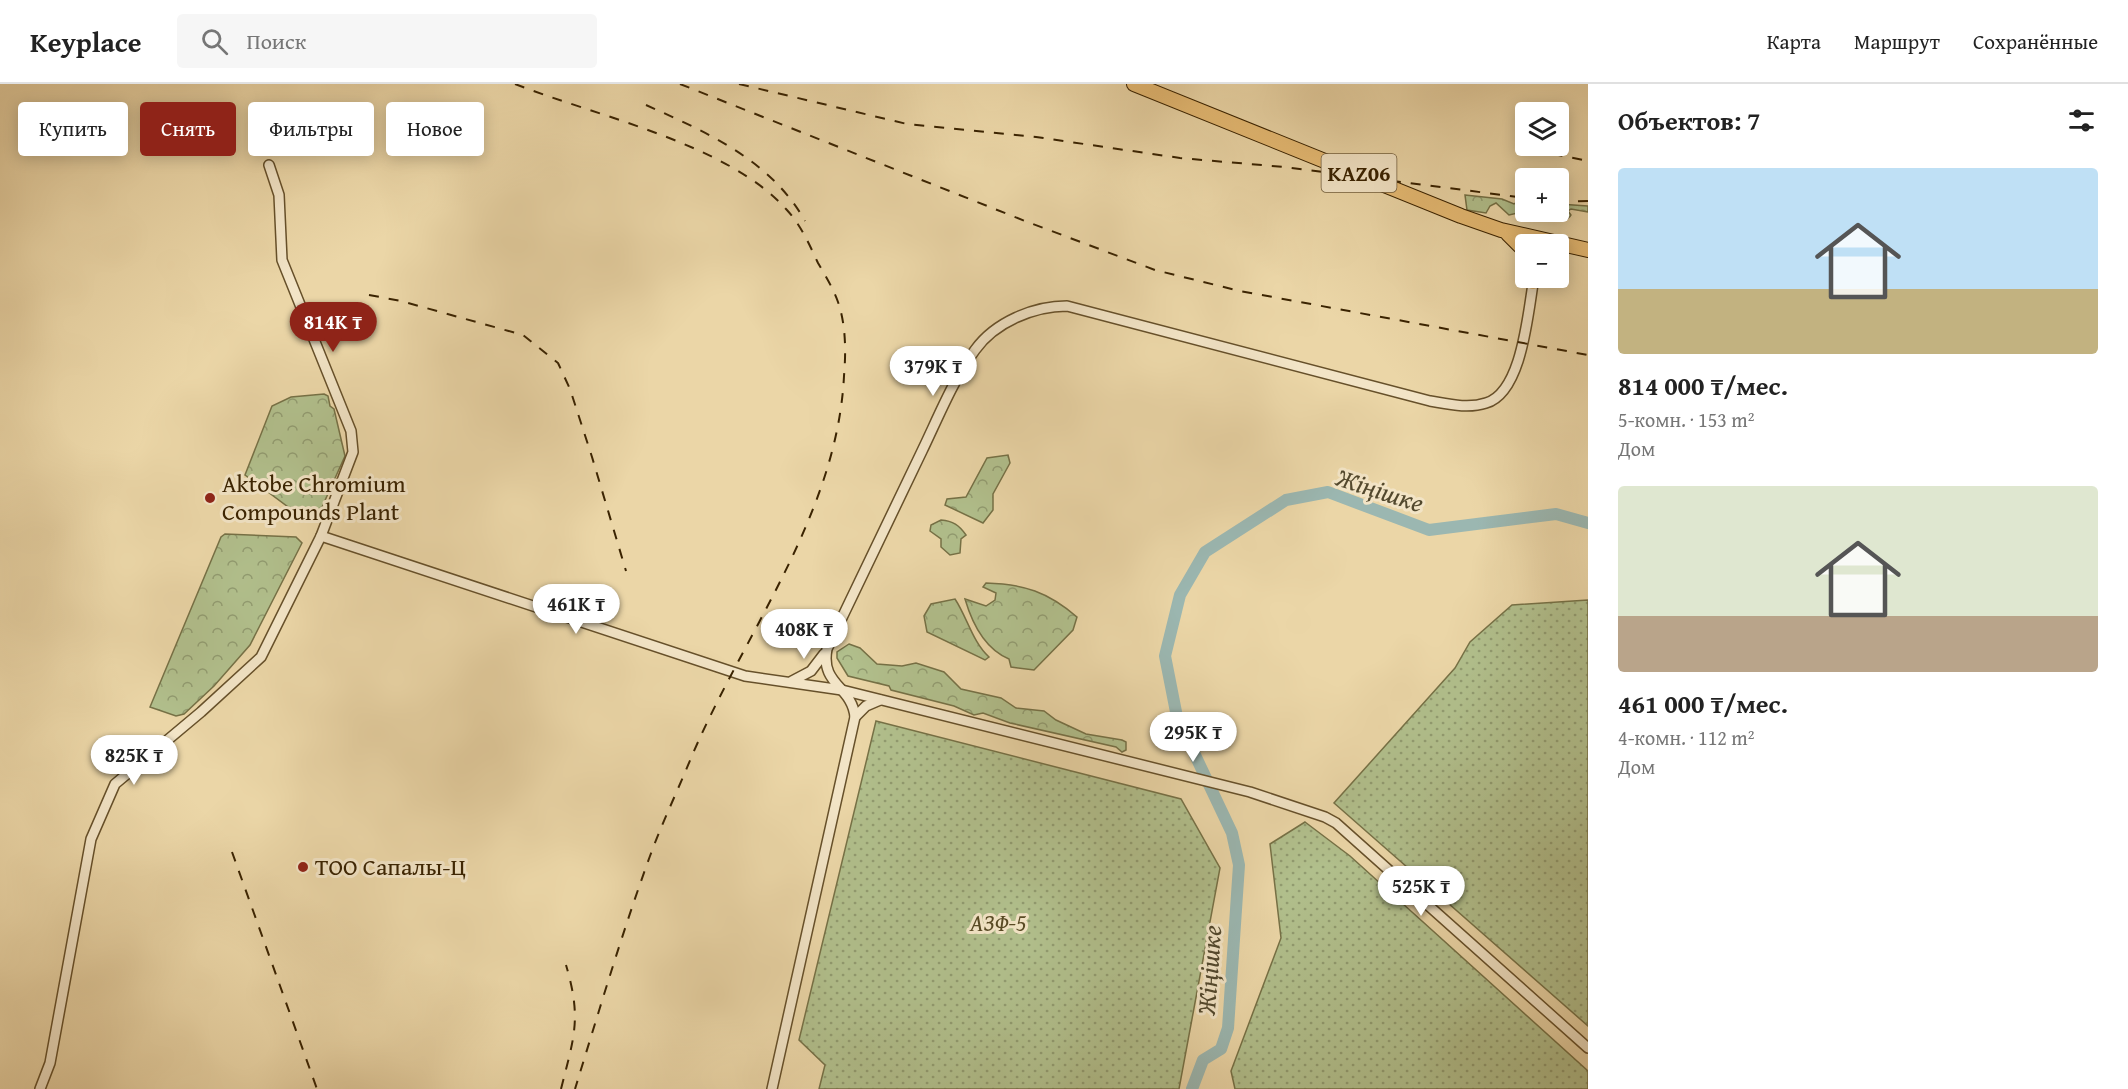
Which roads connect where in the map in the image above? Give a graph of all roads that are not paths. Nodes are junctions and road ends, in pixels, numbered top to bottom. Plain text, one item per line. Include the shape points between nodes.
1 (1134, 84) edge
2 (269, 165) dead end
3 (1501, 230) junction
4 (1515, 234) edge
5 (1515, 239) edge
6 (1569, 247) edge
7 (1588, 250) edge
8 (1532, 288) edge
9 (321, 536) junction
10 (827, 649) junction
11 (791, 681) junction
12 (842, 690) junction
13 (882, 700) junction
14 (855, 717) junction
15 (1588, 1048) edge
16 (40, 1089) edge
17 (772, 1089) edge

1 - 3 highway, KАZ06
2 - 9 street via 279,195 282,260 354,441
3 - 4 highway, KАZ06
3 - 5 highway
6 - 7 highway, KАZ06
8 - 10 street via 1523,343 1505,390 1498,398 1473,406 1430,401 1067,306 1049,306 1008,322 975,349
9 - 11 street via 745,676
9 - 16 street via 261,657 116,784 91,839 50,1063
10 - 11 street via 812,671
10 - 12 street via 826,669
11 - 12 street
12 - 13 street
12 - 14 street via 852,703
13 - 14 street via 866,706
13 - 15 street via 1250,792 1336,823
14 - 17 street

